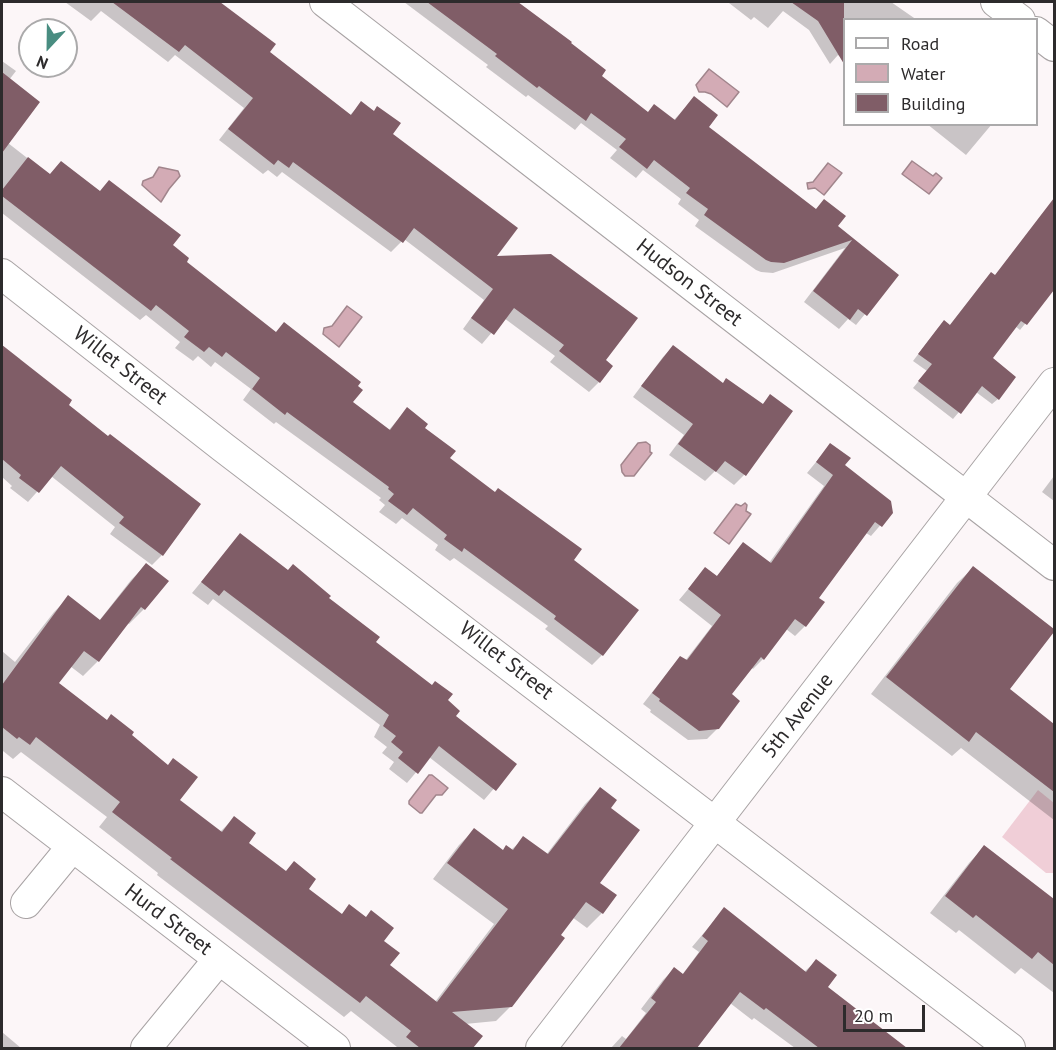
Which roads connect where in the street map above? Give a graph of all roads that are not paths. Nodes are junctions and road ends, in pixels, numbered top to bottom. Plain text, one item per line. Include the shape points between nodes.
1 (325, 2) edge
2 (996, 2) edge
3 (1017, 18) edge
4 (1038, 34) edge
5 (1054, 46) edge
6 (2, 274) edge
7 (1054, 383) edge
8 (967, 497) junction
9 (1054, 564) edge
10 (2, 792) edge
11 (715, 823) junction
12 (72, 847) junction
13 (26, 903) dead end
14 (219, 959) junction
15 (146, 1048) edge
16 (335, 1048) edge
17 (541, 1048) edge
18 (1010, 1048) edge

1 - 8 street, Hudson Street
2 - 3 street
4 - 5 street
6 - 11 street, Willet Street
7 - 8 street, 5th Avenue
8 - 9 street, Hudson Street
8 - 11 street, 5th Avenue
10 - 12 street, Hurd Street
11 - 17 street, 5th Avenue
11 - 18 street, Willet Street
12 - 13 street
12 - 14 street, Hurd Street
14 - 15 street
14 - 16 street, Hurd Street

